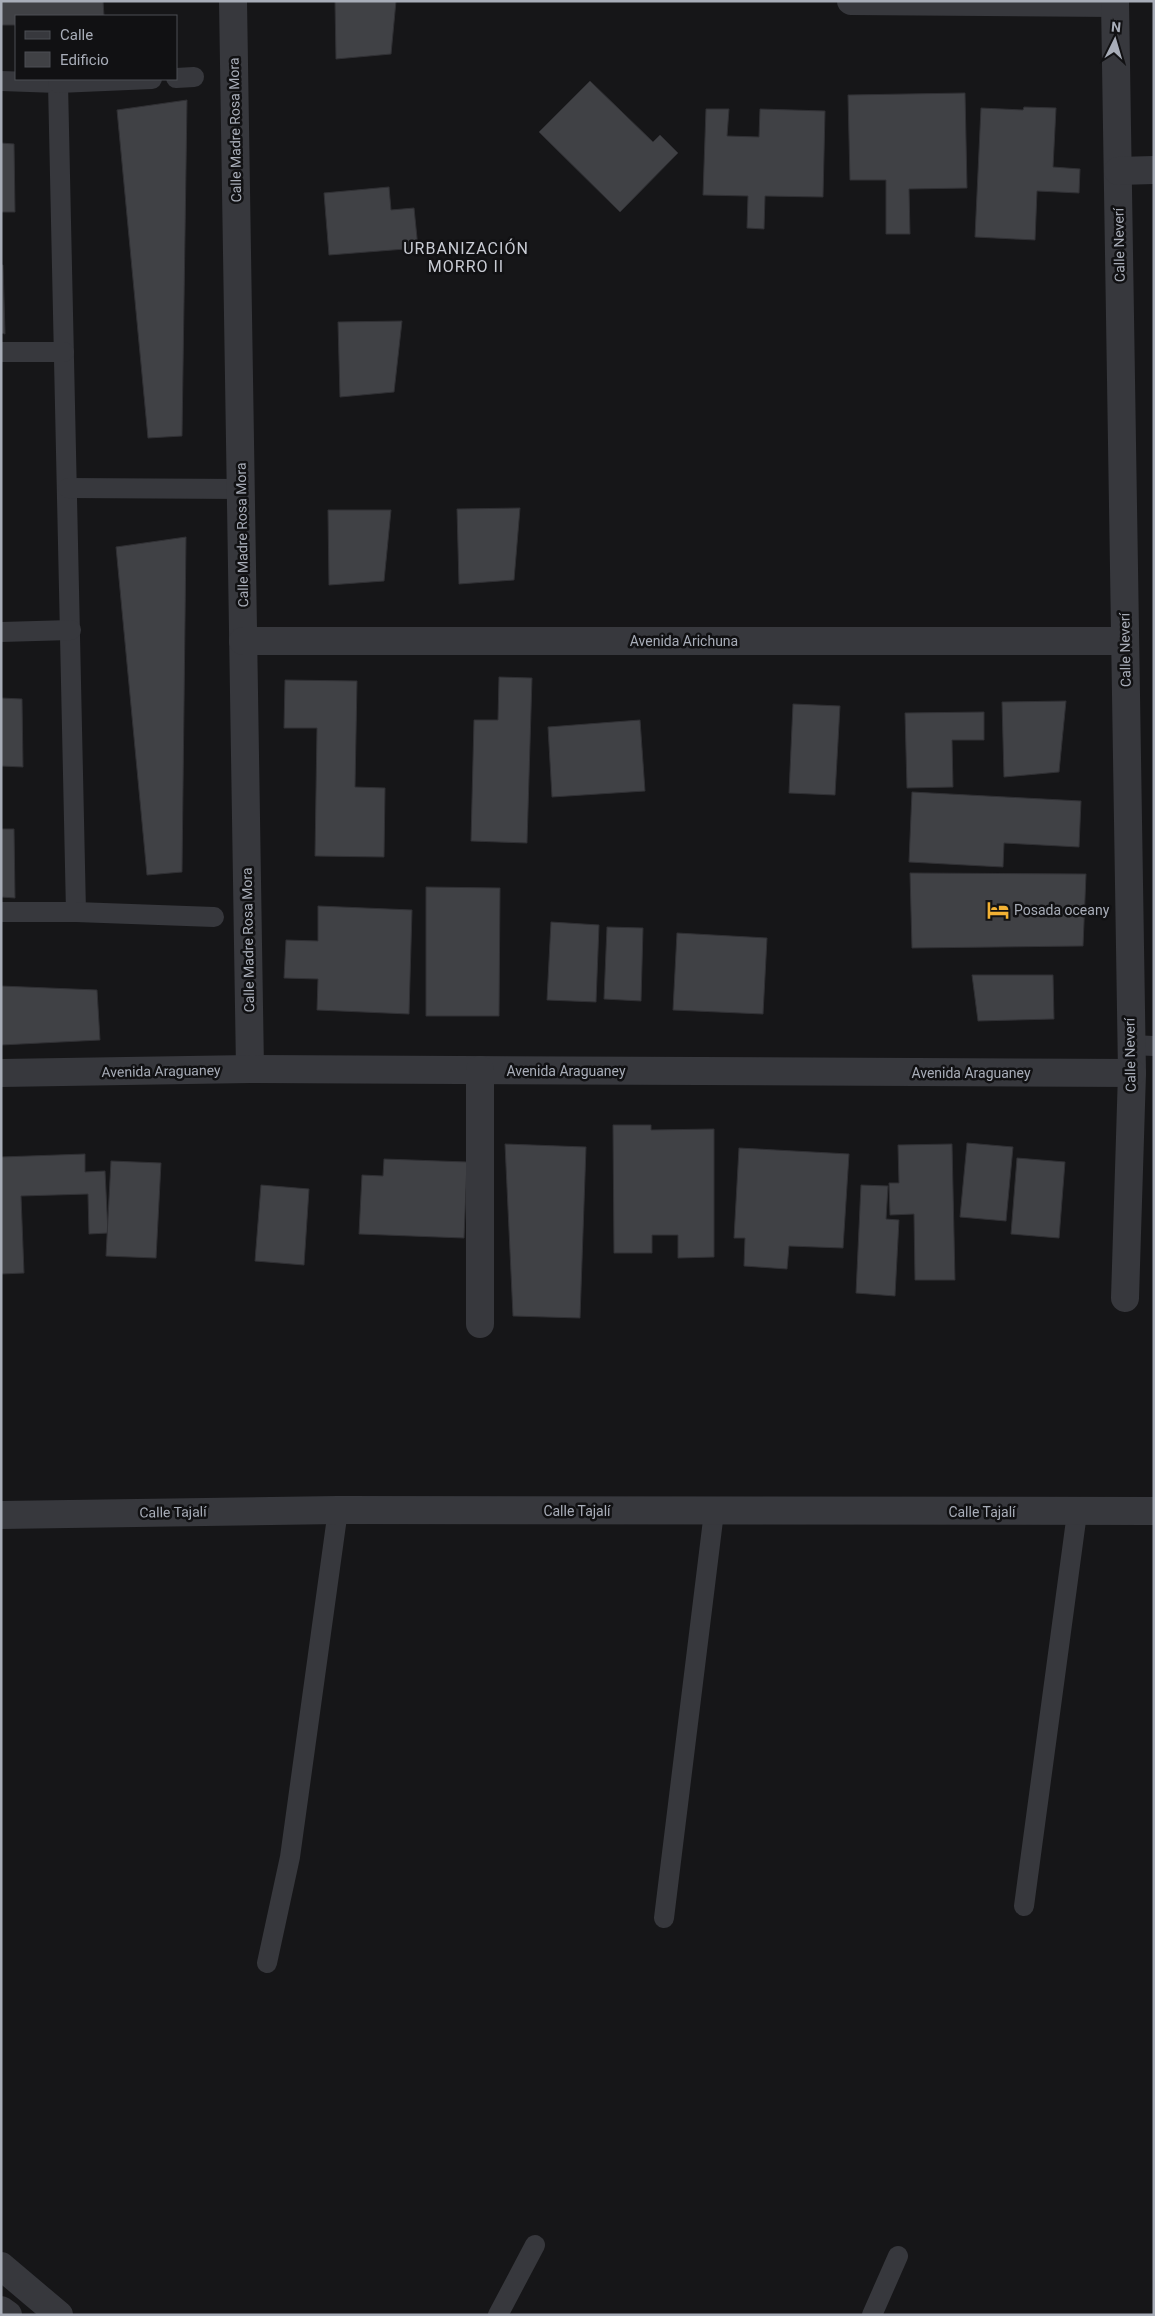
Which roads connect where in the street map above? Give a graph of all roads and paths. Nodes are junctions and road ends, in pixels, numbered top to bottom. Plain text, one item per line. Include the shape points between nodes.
1 (233, 1) edge
2 (851, 1) edge
3 (1115, 2) edge
4 (128, 80) edge
5 (1, 81) edge
6 (58, 83) junction
7 (1154, 170) edge
8 (1118, 171) junction
9 (1, 352) edge
10 (64, 352) junction
11 (68, 488) junction
12 (241, 489) junction
13 (70, 630) junction
14 (1, 632) edge
15 (243, 641) junction
16 (1125, 641) junction
17 (1, 912) edge
18 (76, 912) junction
19 (214, 917) dead end
20 (1142, 1045) edge
21 (250, 1069) junction
22 (480, 1070) junction
23 (1, 1073) edge
24 (1132, 1073) junction
25 (1125, 1298) dead end
26 (480, 1324) dead end
27 (338, 1510) junction
28 (1154, 1511) edge
29 (714, 1512) junction
30 (1077, 1513) junction
31 (1, 1516) edge
32 (1024, 1906) dead end
33 (664, 1918) dead end
34 (267, 1963) dead end
35 (535, 2245) dead end
36 (898, 2256) dead end
37 (1, 2266) edge
38 (1, 2310) edge
39 (8, 2315) edge
40 (59, 2315) edge
41 (498, 2315) edge
42 (872, 2315) edge

1 - 12 street, Calle Madre Rosa Mora
2 - 3 street
3 - 8 street, Calle Neverí
4 - 6 lane
5 - 6 lane
6 - 10 lane
7 - 8 street
8 - 16 street, Calle Neverí
9 - 10 lane
10 - 11 lane
11 - 12 lane
11 - 13 lane
12 - 15 street, Calle Madre Rosa Mora
13 - 14 lane
13 - 18 lane
15 - 16 street, Avenida Arichuna
15 - 21 street, Calle Madre Rosa Mora
16 - 20 street, Calle Neverí
17 - 18 lane
18 - 19 lane
20 - 24 street, Calle Neverí
21 - 22 street, Avenida Araguaney
21 - 23 street, Avenida Araguaney
22 - 24 street, Avenida Araguaney
22 - 26 street
24 - 25 street, Calle Neverí
27 - 29 street, Calle Tajalí
27 - 31 street, Calle Tajalí
27 - 34 lane via 290,1858
28 - 30 street, Calle Tajalí
29 - 30 street, Calle Tajalí
29 - 33 lane
30 - 32 lane
35 - 41 lane
36 - 42 lane
37 - 40 street
38 - 39 street

